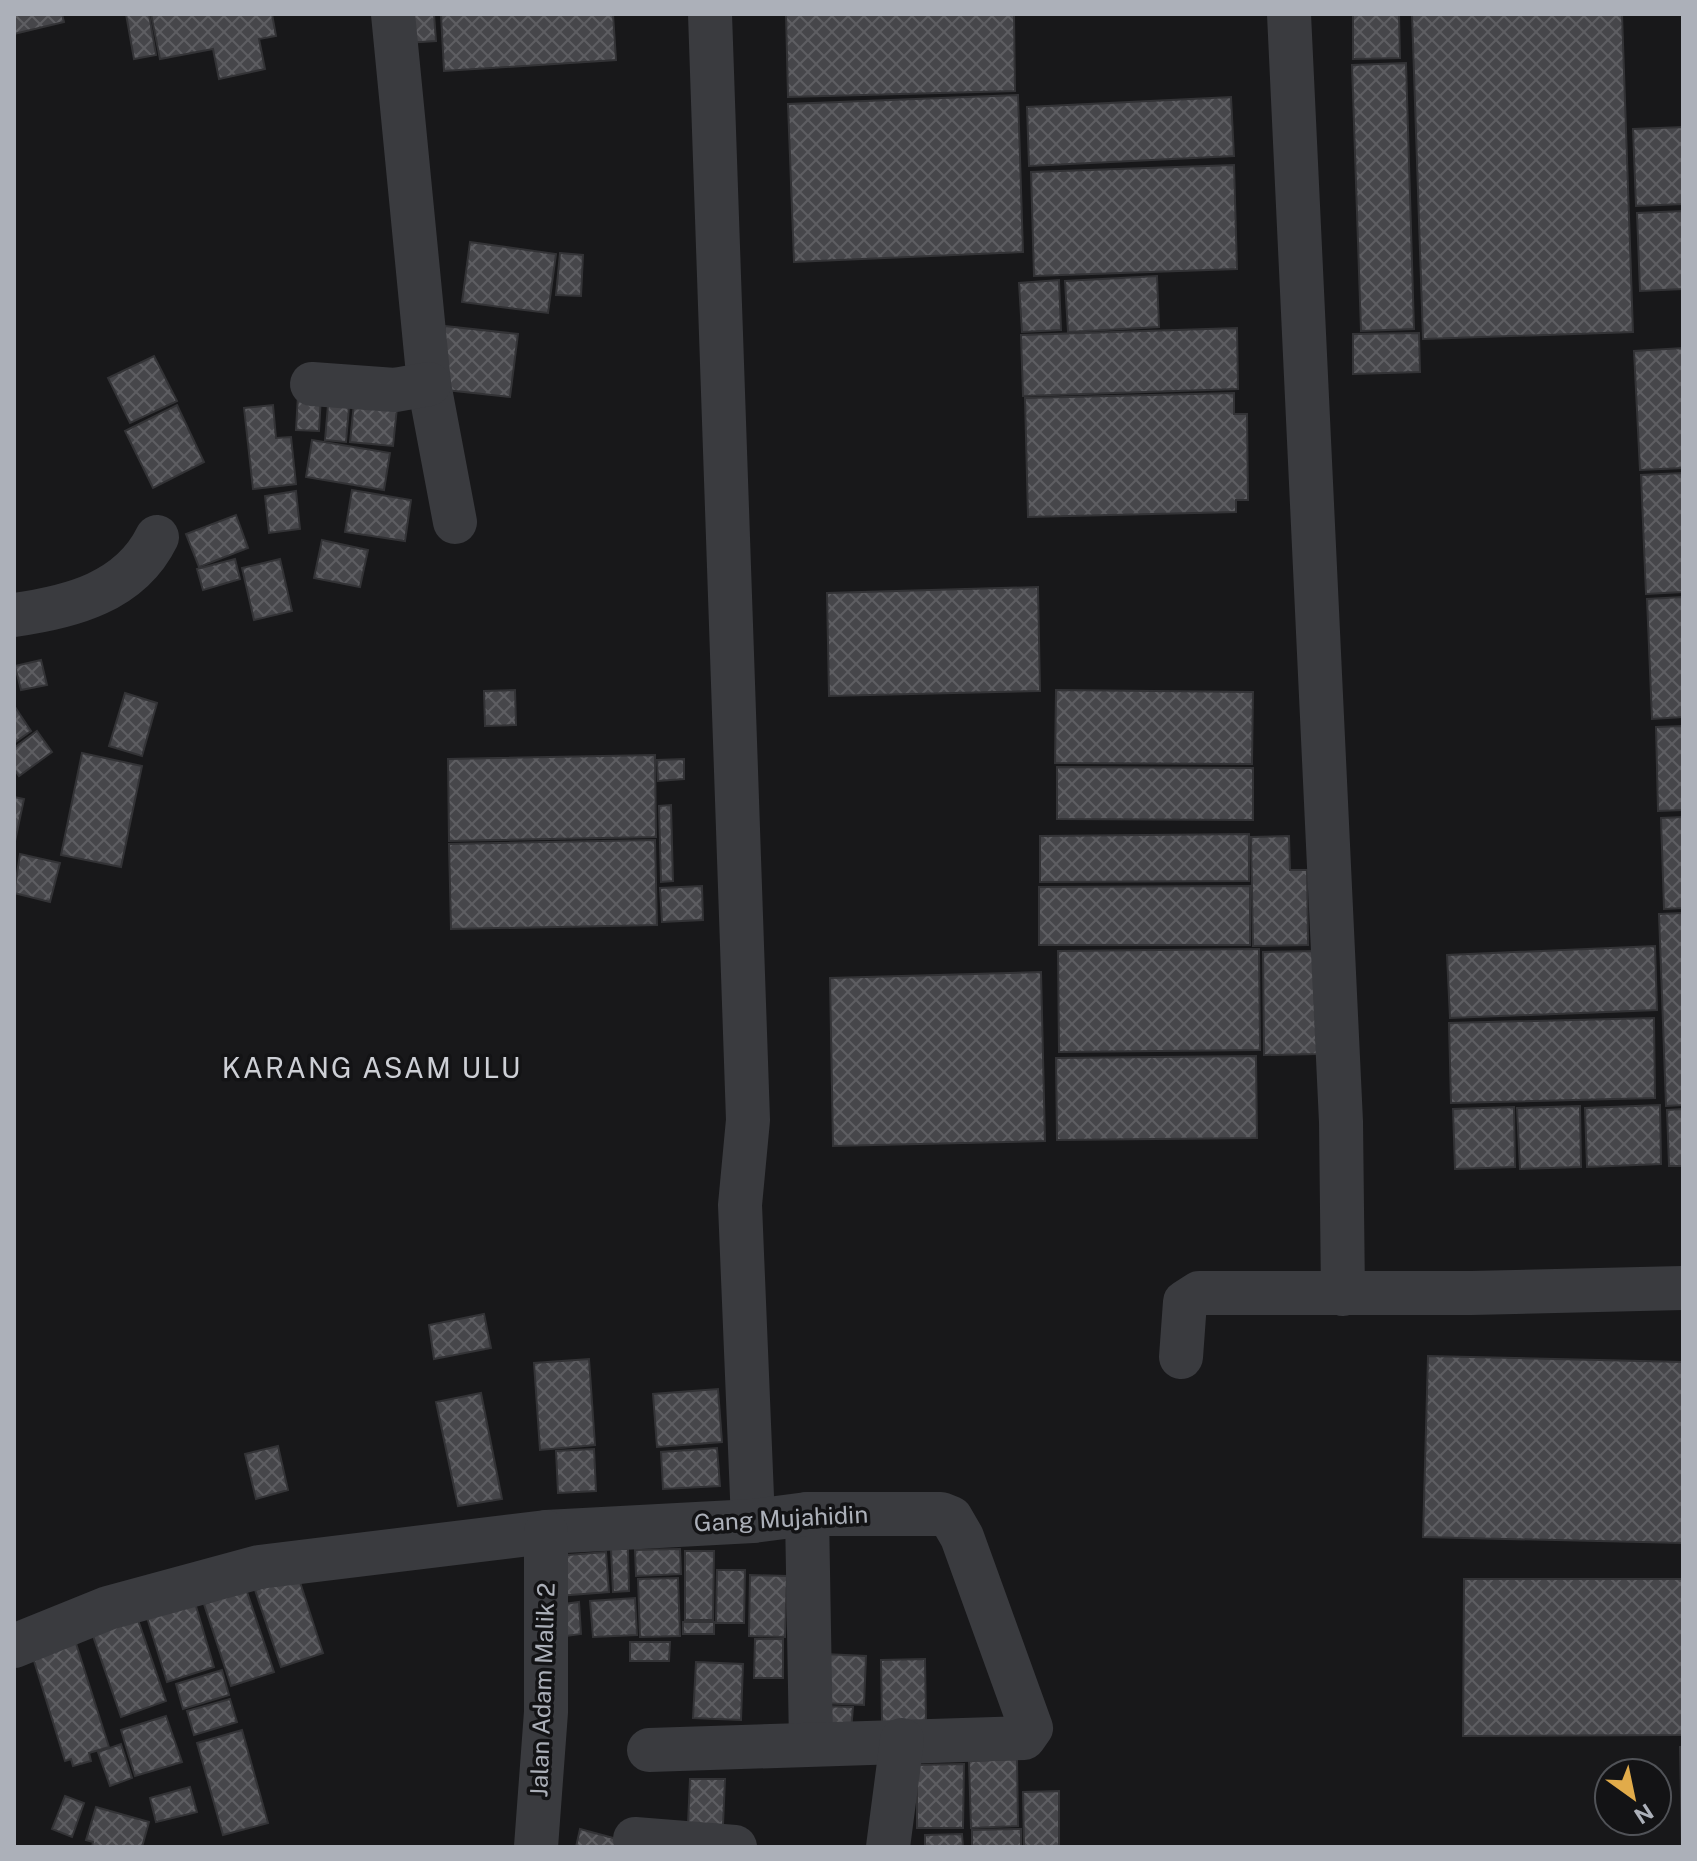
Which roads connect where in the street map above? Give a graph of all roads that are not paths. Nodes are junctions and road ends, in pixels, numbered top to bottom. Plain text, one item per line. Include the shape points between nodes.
1 (393, 14) edge
2 (710, 14) edge
3 (1289, 14) edge
4 (312, 384) dead end
5 (429, 384) junction
6 (455, 522) dead end
7 (157, 537) dead end
8 (14, 615) edge
9 (1683, 1288) edge
10 (1343, 1294) junction
11 (1181, 1357) dead end
12 (807, 1514) junction
13 (753, 1521) junction
14 (546, 1532) junction
15 (14, 1646) edge
16 (902, 1740) junction
17 (811, 1744) junction
18 (649, 1750) dead end
19 (635, 1839) dead end
20 (536, 1847) edge
21 (735, 1847) edge
22 (888, 1847) edge

1 - 5 street
2 - 13 street via 748,1120 740,1205
3 - 10 street via 1341,1122
4 - 5 street via 395,390
5 - 6 street
7 - 8 street via 146,561 119,583 57,609
9 - 10 street
10 - 11 street via 1199,1293 1185,1302
12 - 13 street, Gang Mujahidin
12 - 16 street, Gang Mujahidin via 941,1514 951,1518 962,1537 1031,1728 1024,1738
12 - 17 street
13 - 14 street, Gang Mujahidin
14 - 15 street, Gang Mujahidin via 259,1567 108,1608
14 - 20 street, Jalan Adam Malik 2 via 546,1712
16 - 17 street, Gang Mujahidin
16 - 22 street
17 - 18 street, Gang Mujahidin
19 - 21 street

